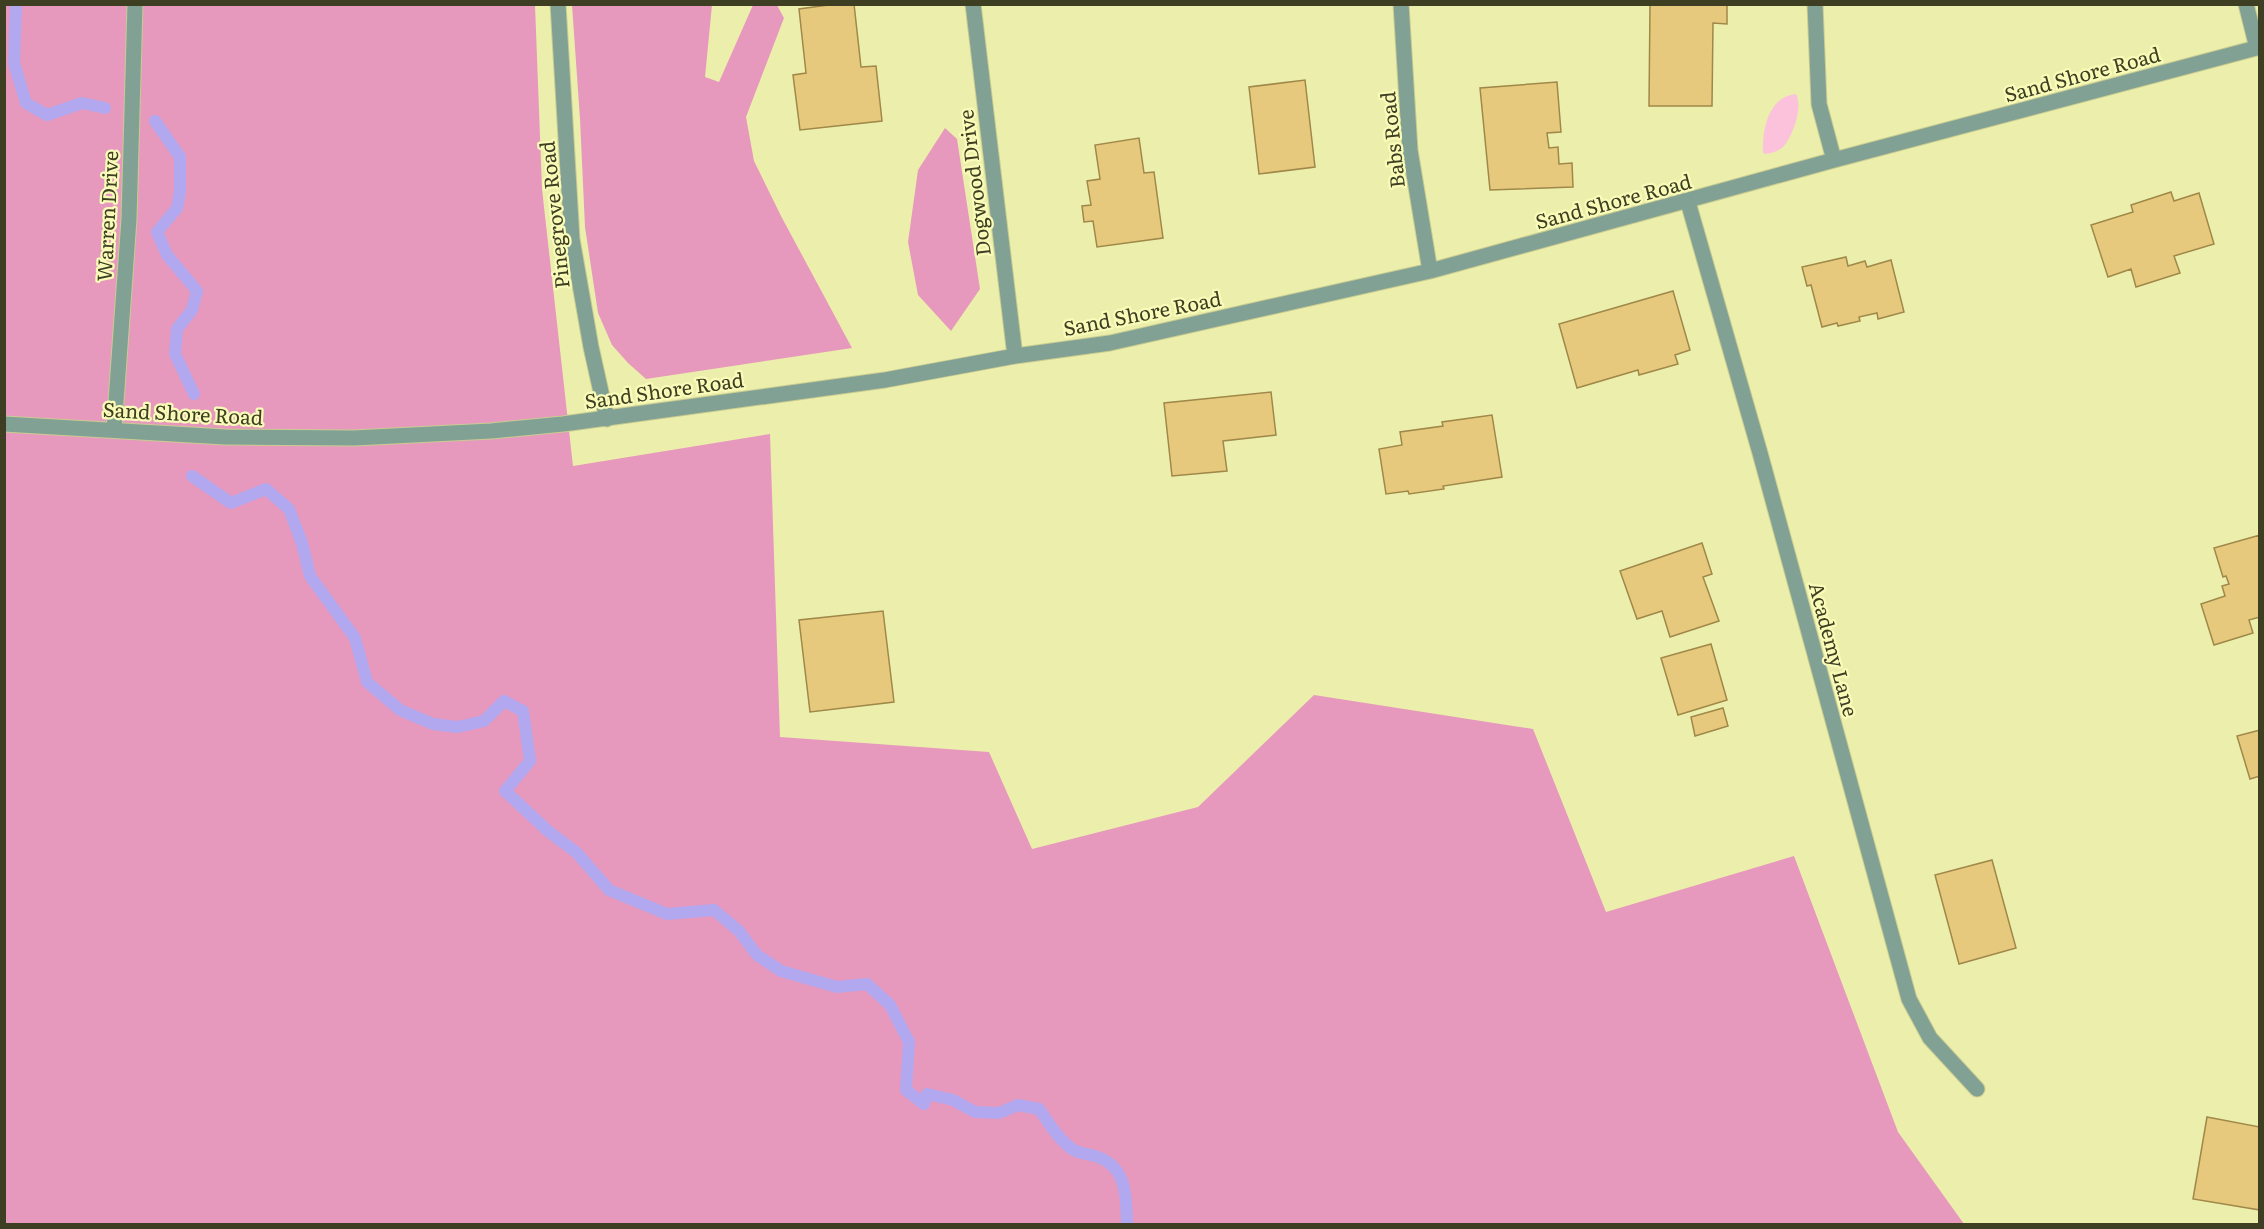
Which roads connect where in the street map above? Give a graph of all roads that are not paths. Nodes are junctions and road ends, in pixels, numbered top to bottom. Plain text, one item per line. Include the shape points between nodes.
1 (135, 4) edge
2 (558, 4) edge
3 (973, 4) edge
4 (1401, 4) edge
5 (1815, 4) edge
6 (2246, 4) edge
7 (2258, 48) edge
8 (1834, 160) junction
9 (1688, 202) junction
10 (1430, 271) junction
11 (1015, 356) junction
12 (607, 418) junction
13 (4, 424) edge
14 (114, 430) junction
15 (1977, 1089) dead end

1 - 14 street, Warren Drive via 129,219
2 - 12 street, Pinegrove Road via 572,239
3 - 11 street, Dogwood Drive
4 - 10 street, Babs Road via 1410,150
5 - 8 street via 1819,104
6 - 7 street
7 - 8 street, Sand Shore Road
8 - 9 street, Sand Shore Road
9 - 10 street, Sand Shore Road
9 - 15 street, Academy Lane via 1908,999 1930,1038
10 - 11 street, Sand Shore Road via 1110,343
11 - 12 street, Sand Shore Road via 885,380
12 - 14 street, Sand Shore Road via 491,431 354,438 225,437
13 - 14 street, Sand Shore Road

